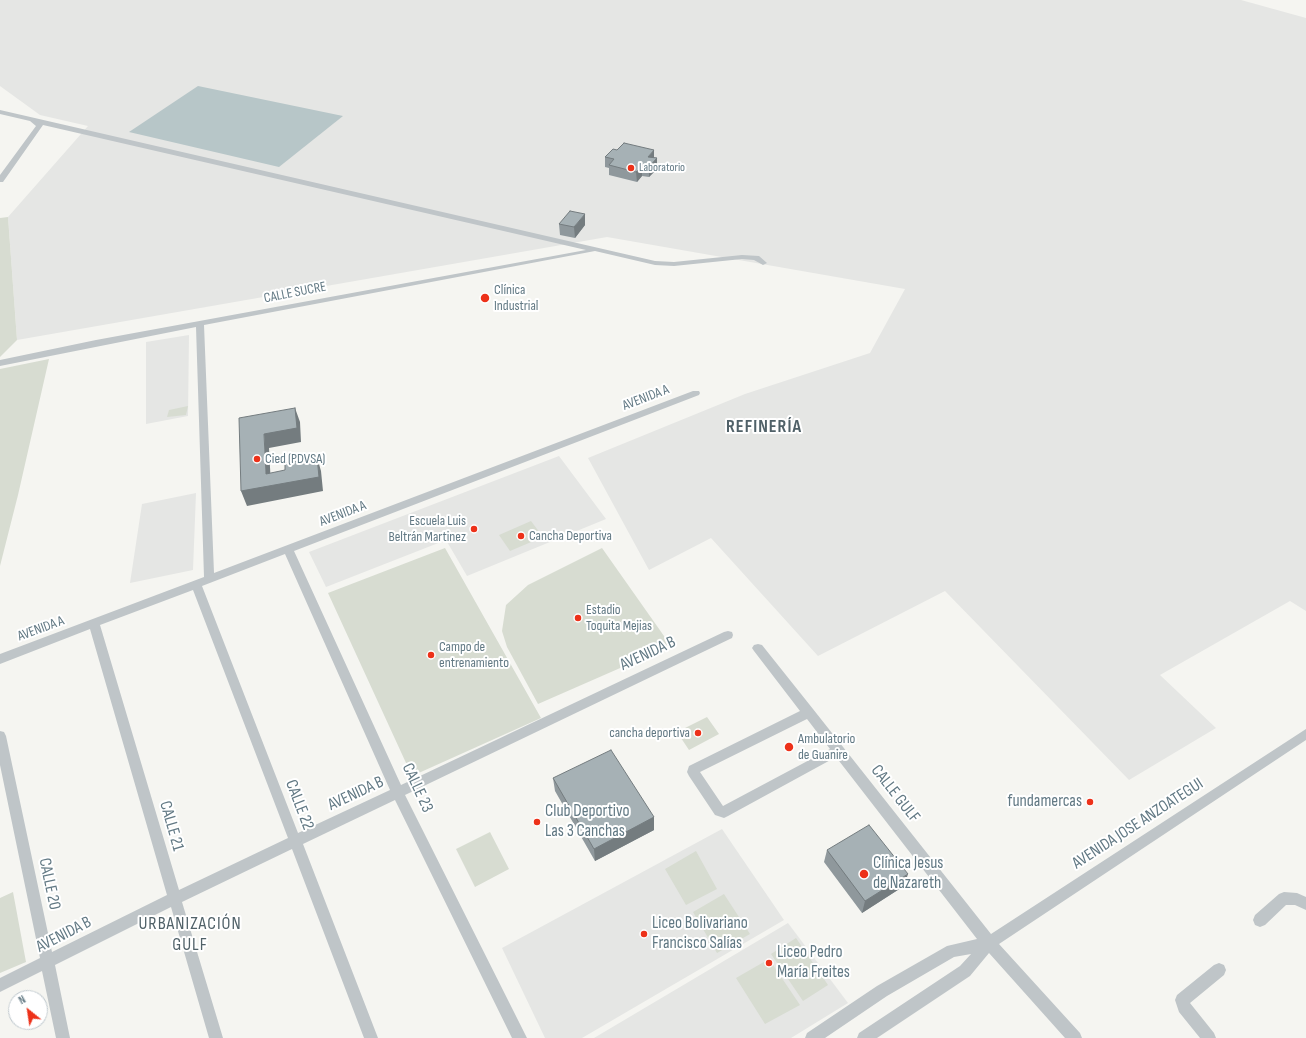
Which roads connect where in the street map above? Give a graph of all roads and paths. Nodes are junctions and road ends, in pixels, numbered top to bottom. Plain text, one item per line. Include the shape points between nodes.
1 (0, 112) edge
2 (34, 120) junction
3 (0, 180) edge
4 (595, 251) junction
5 (764, 262) dead end
6 (200, 324) junction
7 (0, 363) edge
8 (696, 394) dead end
9 (288, 550) junction
10 (209, 579) junction
11 (196, 584) junction
12 (94, 624) junction
13 (728, 635) dead end
14 (758, 648) dead end
15 (0, 659) edge
16 (809, 712) junction
17 (1306, 734) edge
18 (0, 736) edge
19 (839, 750) junction
20 (398, 793) junction
21 (295, 841) junction
22 (174, 899) junction
23 (1306, 904) edge
24 (1260, 920) dead end
25 (989, 943) junction
26 (47, 963) junction
27 (1219, 970) dead end
28 (0, 985) edge
29 (62, 1038) edge
30 (216, 1038) edge
31 (371, 1038) edge
32 (520, 1038) edge
33 (812, 1038) edge
34 (864, 1038) edge
35 (1074, 1038) edge
36 (1209, 1038) edge

1 - 2 street
2 - 3 street via 40,125 39,128
2 - 4 street
4 - 5 street via 655,263 674,264 742,257 756,258
4 - 6 street, CALLE SUCRE
6 - 7 street, CALLE SUCRE
6 - 10 street
8 - 9 street, AVENIDA A
9 - 10 street, AVENIDA A
9 - 20 street, CALLE 23
10 - 11 street, AVENIDA A
11 - 12 street, AVENIDA A
11 - 21 street, CALLE 22
12 - 15 street, AVENIDA A
12 - 22 street, CALLE 21
13 - 20 street, AVENIDA B
14 - 16 street, CALLE GULF
16 - 19 street, CALLE GULF
16 - 19 street via 693,770 719,811 724,812
17 - 25 street, AVENIDA JOSE ANZOATEGUI
18 - 26 street, CALLE 20
19 - 25 street, CALLE GULF
20 - 21 street, AVENIDA B
20 - 32 street, CALLE 23
21 - 22 street, AVENIDA B
21 - 31 street, CALLE 22
22 - 26 street, AVENIDA B
22 - 30 street, CALLE 21
23 - 24 street via 1297,899 1284,898
25 - 33 street via 952,951 882,991
25 - 34 street via 965,971
25 - 35 street, CALLE GULF
26 - 28 street, AVENIDA B
26 - 29 street, CALLE 20
27 - 36 street via 1182,1000 1184,1007

